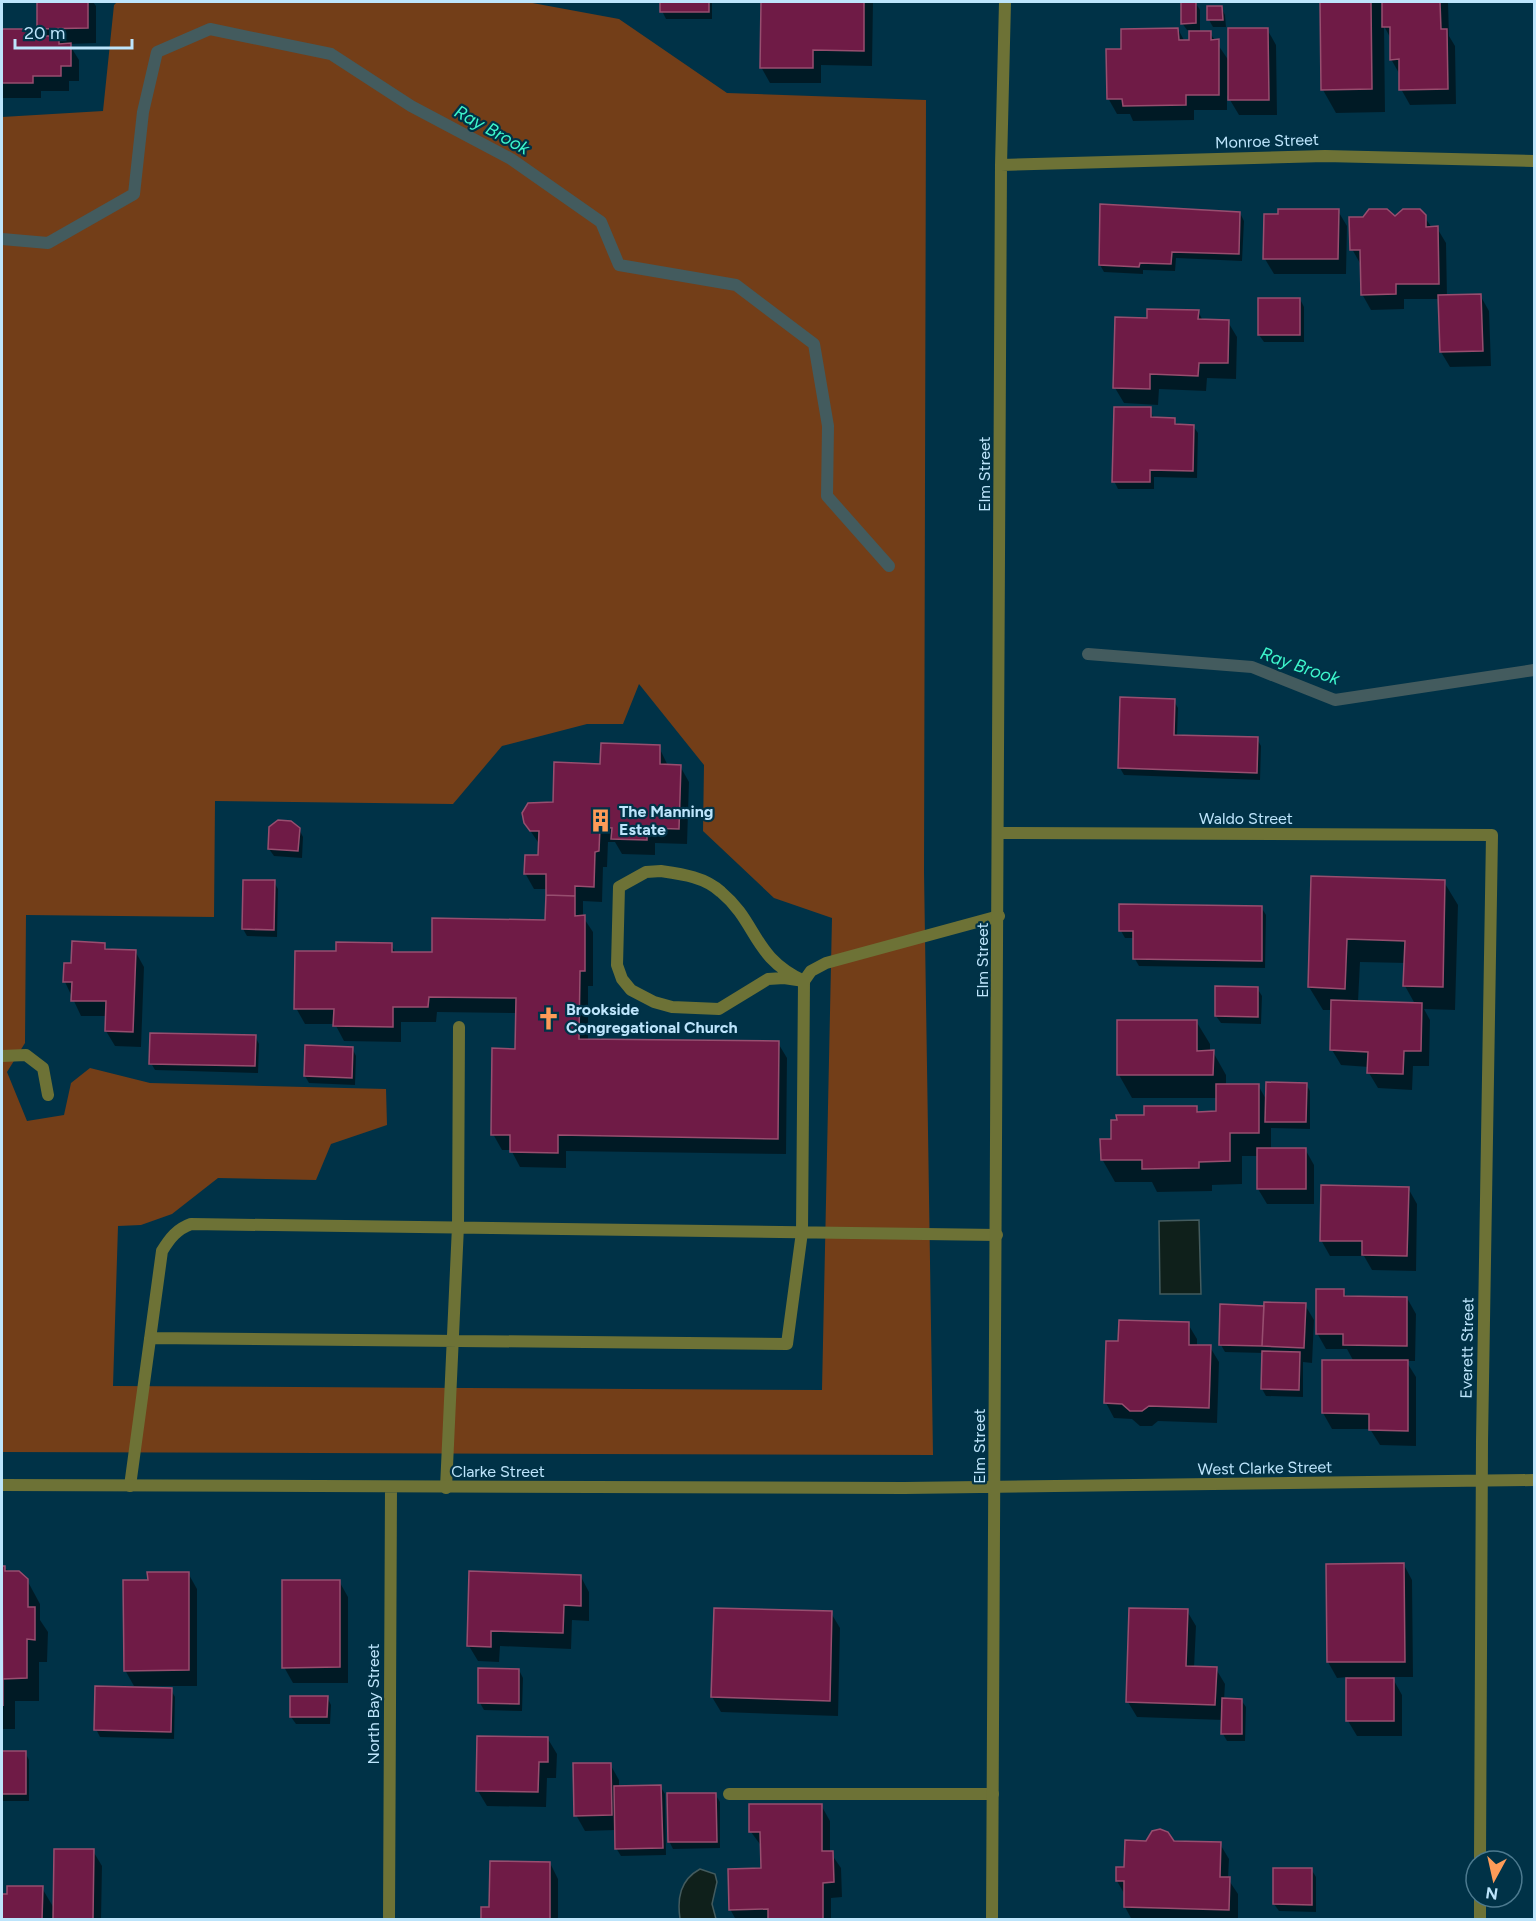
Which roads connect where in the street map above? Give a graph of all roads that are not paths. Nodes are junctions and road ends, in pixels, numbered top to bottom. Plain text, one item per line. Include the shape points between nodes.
1 (1005, 2) edge
2 (1534, 161) edge
3 (1001, 165) junction
4 (999, 833) junction
5 (1492, 835) joint
6 (999, 916) junction
7 (804, 981) junction
8 (459, 1027) dead end
9 (2, 1056) edge
10 (48, 1095) dead end
11 (458, 1226) junction
12 (802, 1232) junction
13 (997, 1235) junction
14 (150, 1338) junction
15 (455, 1342) junction
16 (1534, 1480) edge
17 (1482, 1482) junction
18 (2, 1485) edge
19 (130, 1486) junction
20 (995, 1487) junction
21 (391, 1488) junction
22 (446, 1488) junction
23 (729, 1794) dead end
24 (993, 1794) junction
25 (1480, 1849) edge
26 (389, 1920) edge
27 (992, 1920) edge

1 - 3 street, Elm Street
2 - 3 street, Monroe Street via 1325,156
3 - 4 street, Elm Street
4 - 5 street, Waldo Street
4 - 6 street, Elm Street
5 - 17 street, Everett Street
6 - 7 street via 826,963 811,971
6 - 13 street, Elm Street
7 - 7 street via 768,979 719,1009 672,1007 654,1002 631,990 617,965 619,886 628,879 653,872 687,875 709,883 740,913 778,967
7 - 12 street
8 - 11 street
9 - 10 street via 26,1055 43,1068
11 - 12 street
11 - 14 street via 182,1227 162,1251
11 - 15 street
12 - 13 street
12 - 15 street via 788,1344
13 - 20 street, Elm Street
14 - 15 street
14 - 19 street
15 - 22 street
16 - 17 street, West Clarke Street
17 - 20 street, West Clarke Street
17 - 25 street, Everett Street
18 - 19 street, Clarke Street
19 - 21 street, Clarke Street
20 - 22 street, Clarke Street
20 - 24 street, Elm Street
21 - 22 street, Clarke Street
21 - 26 street, North Bay Street
23 - 24 street
24 - 27 street, Elm Street

